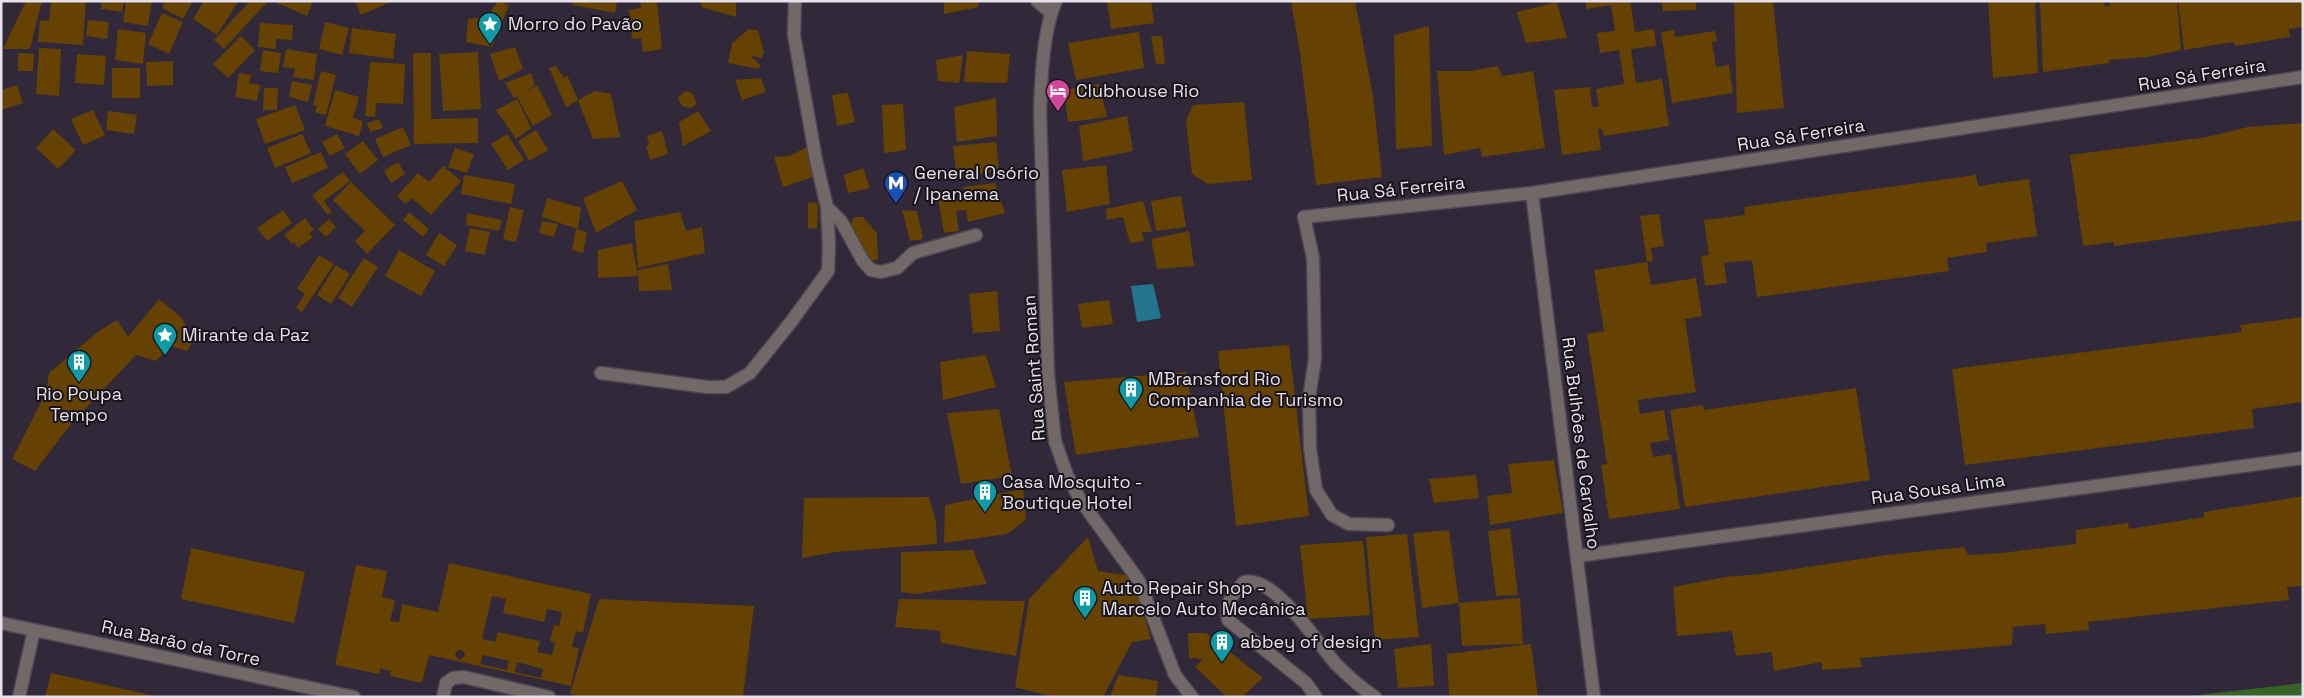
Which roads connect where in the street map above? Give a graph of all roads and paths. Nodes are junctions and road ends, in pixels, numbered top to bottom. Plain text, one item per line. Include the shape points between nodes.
1 (795, 1) edge
2 (1037, 1) edge
3 (1053, 7) edge
4 (2303, 77) edge
5 (1532, 193) junction
6 (827, 207) junction
7 (976, 235) dead end
8 (601, 373) dead end
9 (2303, 458) edge
10 (1388, 525) dead end
11 (1577, 556) junction
12 (1, 623) edge
13 (34, 630) junction
14 (20, 697) edge
15 (354, 697) edge
16 (443, 697) edge
17 (549, 697) edge
18 (1192, 697) edge
19 (1316, 697) edge
20 (1375, 697) edge
21 (1594, 697) edge

1 - 6 street via 794,35
2 - 3 street
3 - 18 street, Rua Saint Roman via 1042,69 1040,111 1048,374 1055,441 1067,475 1081,501 1139,581 1175,675
4 - 5 street, Rua Sá Ferreira
5 - 10 street, Rua Sá Ferreira via 1304,217 1313,258 1315,358 1309,399 1310,448 1316,490 1332,515 1349,524
5 - 11 street, Rua Bulhões de Carvalho
6 - 7 street via 840,221 870,270 881,272 897,268 913,253
6 - 8 street via 828,271 750,373 726,387
9 - 11 street, Rua Sousa Lima
11 - 21 street, Rua Bulhões de Carvalho
12 - 13 street, Rua Barão da Torre
13 - 14 street
13 - 15 street, Rua Barão da Torre
16 - 17 street via 446,683 464,676
19 - 20 street via 1306,683 1228,620 1226,608 1244,582 1253,582 1278,596 1337,665

